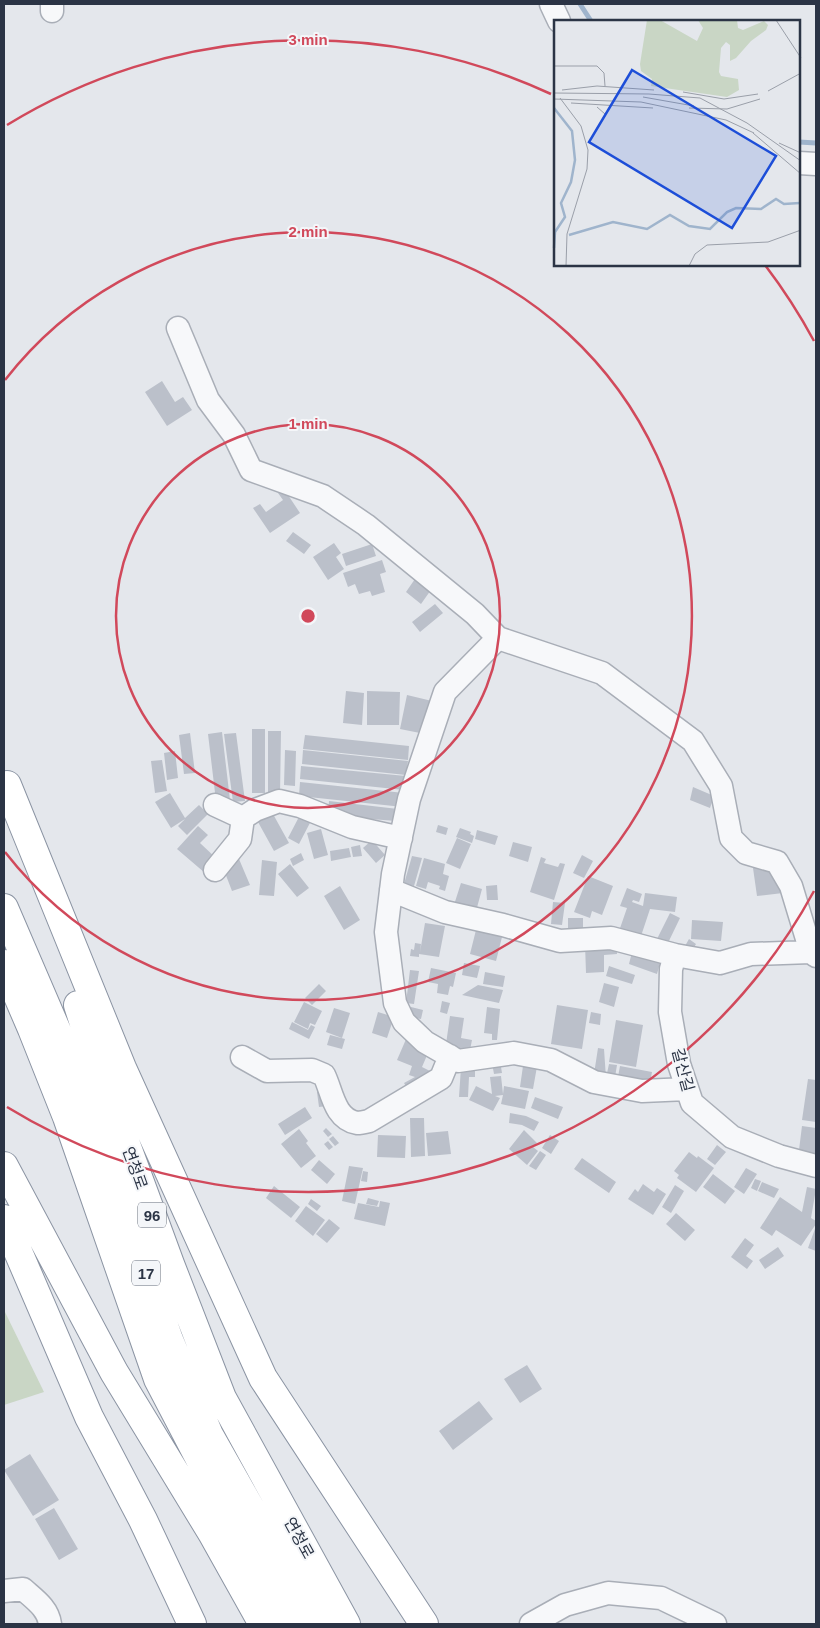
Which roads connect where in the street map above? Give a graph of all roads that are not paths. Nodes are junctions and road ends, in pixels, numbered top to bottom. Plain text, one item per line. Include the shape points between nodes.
1 (551, 4) edge
2 (559, 20) edge
3 (800, 163) edge
4 (816, 164) edge
5 (189, 354) dead end
6 (498, 638) junction
7 (5, 780) edge
8 (215, 805) dead end
9 (243, 818) junction
10 (401, 838) junction
11 (214, 870) dead end
12 (392, 890) junction
13 (4, 908) edge
14 (814, 954) edge
15 (675, 955) junction
16 (4, 964) edge
17 (450, 1056) junction
18 (242, 1057) dead end
19 (687, 1089) junction
20 (4, 1166) edge
21 (816, 1166) edge
22 (4, 1219) edge
23 (4, 1237) edge
24 (33, 1290) junction
25 (4, 1591) edge
26 (50, 1624) edge
27 (192, 1624) edge
28 (263, 1624) edge
29 (293, 1624) edge
30 (316, 1624) edge
31 (346, 1624) edge
32 (424, 1624) edge
33 (531, 1624) edge
34 (714, 1624) edge

1 - 2 street
3 - 4 street
5 - 6 street via 178,328 208,400 234,435 251,470 323,496 366,525 475,614
6 - 10 street via 444,692 409,799
6 - 14 street via 602,674 693,741 721,786 731,838 746,854 777,862 791,886
7 - 31 highway, 연청로 / 96 via 102,1079 222,1398
7 - 32 highway via 122,1068 263,1378
8 - 9 street
9 - 10 street via 279,801 352,827
9 - 11 street via 240,839
10 - 12 street
12 - 15 street via 445,912 560,941 611,938
12 - 17 street via 386,932 395,1003 404,1022 425,1042
13 - 30 highway, 연청로 / 17 via 78,1080 169,1340 209,1435
14 - 15 street via 751,954 720,963
15 - 19 street, 갈산길 via 670,1012
16 - 29 highway, 17 via 67,1118 158,1379 216,1490
17 - 18 street via 440,1078 369,1121 357,1123 343,1116 336,1106 324,1075 312,1070 267,1071
17 - 19 street via 458,1060 514,1053 550,1060 594,1082 642,1091
19 - 21 street, 갈산길 via 692,1103 732,1137 779,1156
20 - 28 highway via 114,1372
22 - 24 highway
23 - 24 highway
24 - 27 highway via 89,1417
25 - 26 street via 22,1589 42,1606
33 - 34 street via 565,1605 608,1593 661,1598

